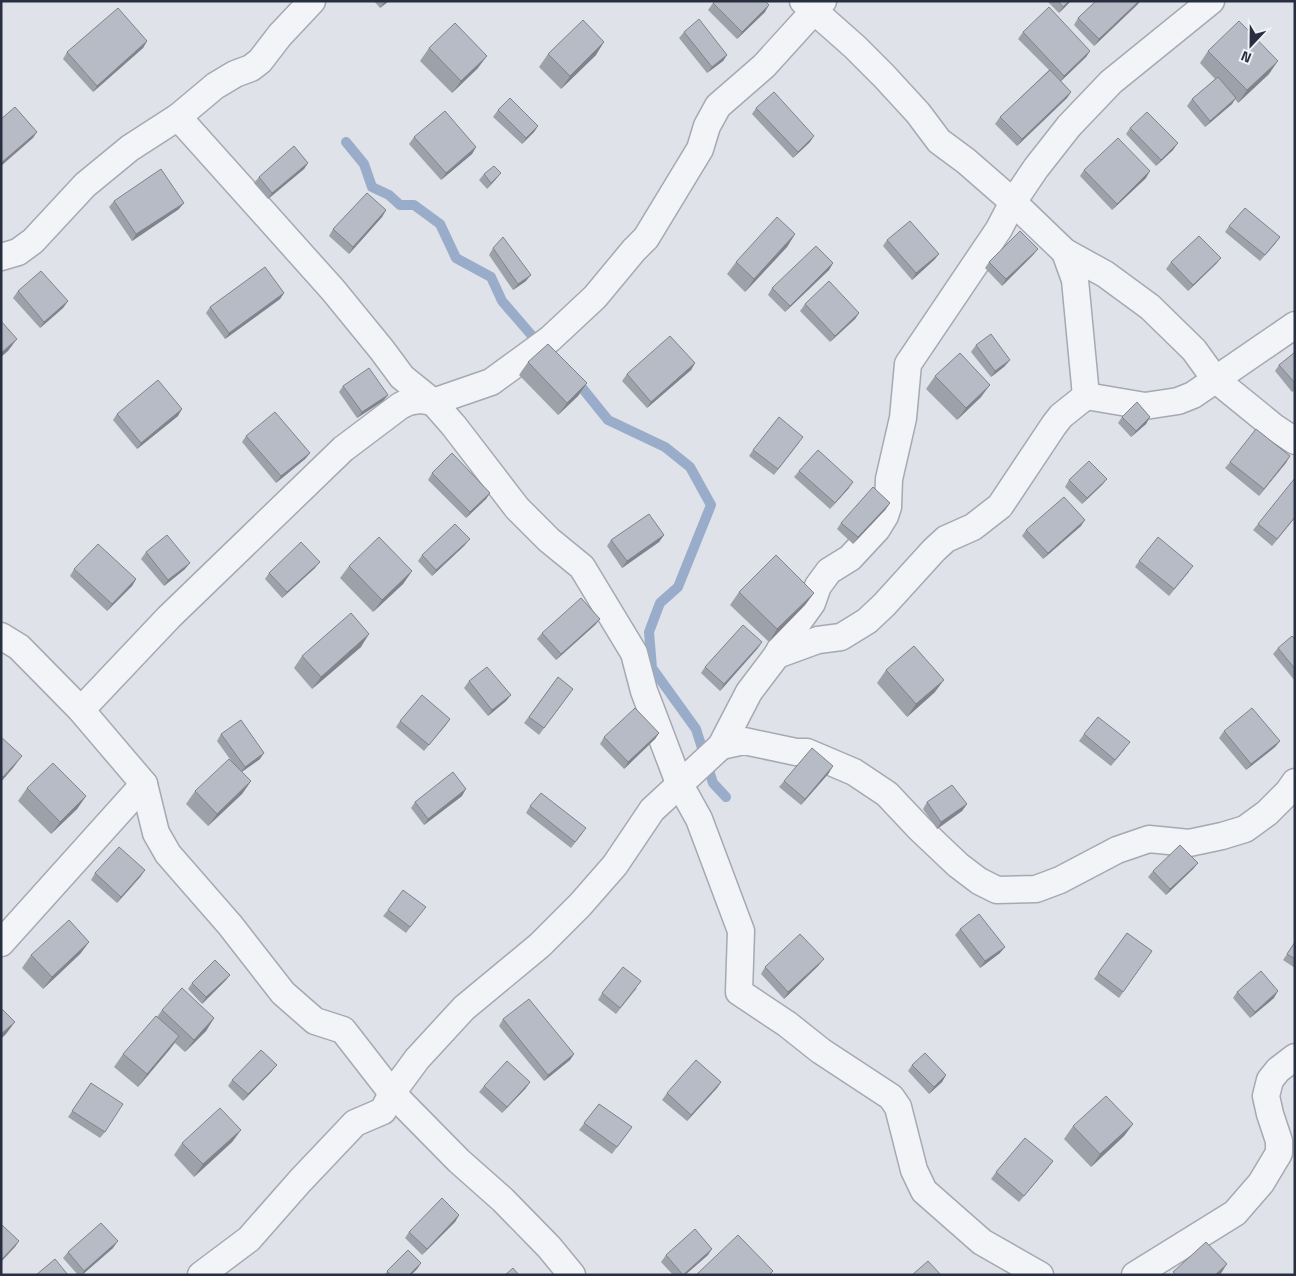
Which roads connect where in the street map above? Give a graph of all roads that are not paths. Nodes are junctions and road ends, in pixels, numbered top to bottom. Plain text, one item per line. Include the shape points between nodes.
1 (1211, 1) edge
2 (309, 3) edge
3 (813, 4) edge
4 (178, 117) junction
5 (1013, 202) junction
6 (1065, 252) junction
7 (1, 257) edge
8 (1295, 325) edge
9 (1215, 378) junction
10 (1086, 396) junction
11 (433, 402) junction
12 (1295, 441) edge
13 (1, 636) edge
14 (777, 655) junction
15 (81, 710) junction
16 (721, 746) junction
17 (1295, 782) edge
18 (680, 783) junction
19 (144, 784) junction
20 (1, 943) edge
21 (1295, 1057) edge
22 (392, 1092) junction
23 (201, 1275) edge
24 (572, 1275) edge
25 (1040, 1275) edge
26 (1135, 1275) edge

1 - 5 street via 1111,82 1069,126
2 - 4 street via 252,68 216,86
3 - 5 street via 884,76 939,141
3 - 11 street via 764,66 718,106 700,149 646,238 595,298 550,339 491,382
4 - 7 street via 130,148 85,185 33,241 18,252
4 - 11 street via 333,290 402,377
5 - 6 street
5 - 14 street via 999,229 908,364 903,418 889,478 885,516 850,558 829,570 812,603
6 - 9 street via 1105,274 1150,307 1194,350
6 - 10 street via 1075,280
8 - 9 street
9 - 10 street via 1193,395 1145,406
9 - 12 street
10 - 14 street via 1061,416 1000,506 973,527 946,539 867,621 841,637 818,640
11 - 15 street via 420,400 400,406 343,449 169,617
11 - 18 street via 517,508 582,567 634,652 644,691
13 - 15 street via 19,647
14 - 16 street via 749,692
15 - 19 street
16 - 17 street via 744,741 807,752 854,772 887,794 958,865 997,890 1036,889 1117,850 1149,839 1189,843 1245,828 1267,813
16 - 18 street
18 - 22 street via 652,810 615,866 580,905 540,944 464,1008
18 - 25 street via 699,819 741,931 739,992 891,1097 898,1107 914,1170 924,1191 982,1242
19 - 20 street
19 - 22 street via 156,833 168,854 230,925 283,993 315,1021 343,1030
21 - 26 street via 1270,1080 1266,1096 1279,1141 1279,1153 1262,1183 1235,1213
22 - 23 street via 383,1111 355,1124 249,1239
22 - 24 street via 549,1247

